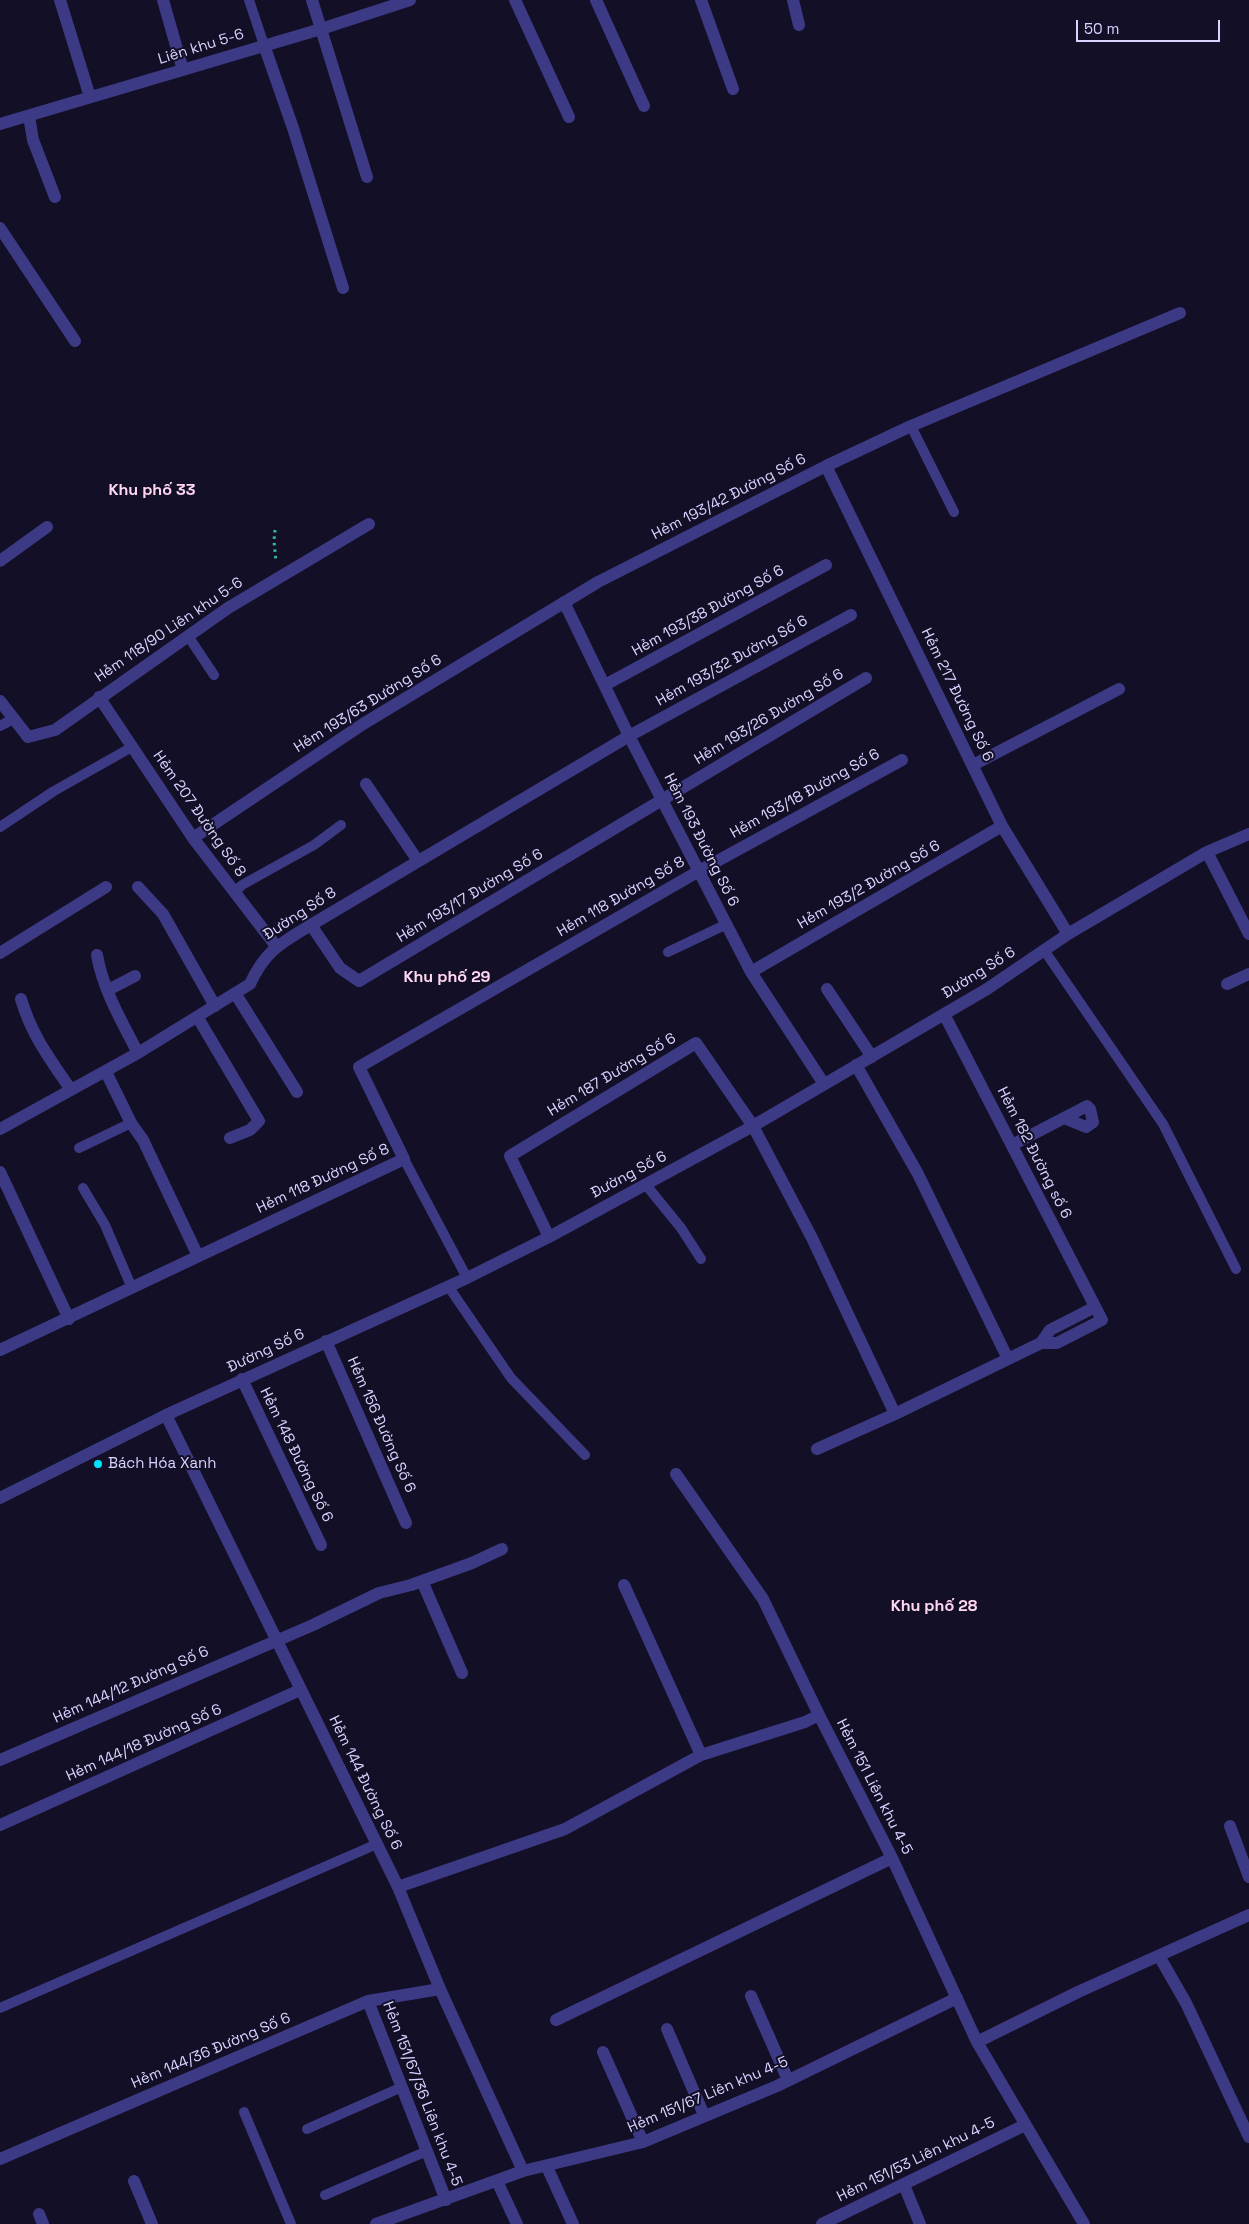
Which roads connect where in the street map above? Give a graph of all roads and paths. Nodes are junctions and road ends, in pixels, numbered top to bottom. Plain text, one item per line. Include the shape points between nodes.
1 (60, 0) edge
2 (163, 0) edge
3 (249, 0) edge
4 (312, 0) edge
5 (410, 0) edge
6 (515, 0) edge
7 (596, 0) edge
8 (701, 0) edge
9 (793, 0) edge
10 (799, 25) dead end
11 (321, 29) junction
12 (264, 45) junction
13 (184, 70) junction
14 (733, 89) dead end
15 (90, 97) junction
16 (644, 106) dead end
17 (29, 116) junction
18 (569, 116) dead end
19 (0, 124) edge
20 (367, 177) dead end
21 (55, 197) dead end
22 (0, 228) edge
23 (343, 288) dead end
24 (1180, 313) dead end
25 (75, 342) dead end
26 (911, 426) junction
27 (826, 466) junction
28 (954, 512) dead end
29 (369, 524) dead end
30 (47, 527) dead end
31 (275, 530) dead end
32 (0, 561) edge
33 (826, 565) dead end
34 (279, 578) junction
35 (564, 602) junction
36 (851, 615) dead end
37 (188, 636) junction
38 (214, 674) dead end
39 (866, 678) dead end
40 (605, 685) junction
41 (1118, 689) dead end
42 (99, 697) junction
43 (0, 700) edge
44 (13, 719) junction
45 (0, 726) edge
46 (629, 736) junction
47 (132, 747) junction
48 (902, 760) dead end
49 (973, 765) junction
50 (366, 784) dead end
51 (663, 800) junction
52 (341, 825) dead end
53 (1002, 826) junction
54 (0, 828) edge
55 (1249, 834) edge
56 (193, 838) junction
57 (1207, 852) junction
58 (418, 861) junction
59 (698, 871) junction
60 (138, 886) dead end
61 (106, 887) dead end
62 (235, 892) junction
63 (727, 924) junction
64 (311, 925) junction
65 (1068, 934) junction
66 (1249, 934) edge
67 (276, 946) junction
68 (1044, 950) junction
69 (668, 952) dead end
70 (0, 953) edge
71 (97, 955) dead end
72 (752, 972) junction
73 (1249, 974) edge
74 (135, 976) dead end
75 (1227, 984) dead end
76 (827, 989) dead end
77 (108, 990) junction
78 (234, 993) junction
79 (21, 999) dead end
80 (215, 1006) junction
81 (944, 1014) junction
82 (198, 1018) junction
83 (138, 1053) junction
84 (872, 1057) junction
85 (856, 1065) junction
86 (106, 1072) junction
87 (824, 1084) junction
88 (71, 1090) junction
89 (297, 1092) dead end
90 (1064, 1118) dead end
91 (131, 1123) junction
92 (753, 1126) junction
93 (0, 1129) edge
94 (230, 1138) dead end
95 (1012, 1145) junction
96 (79, 1148) dead end
97 (404, 1159) junction
98 (0, 1172) edge
99 (646, 1185) junction
100 (83, 1188) dead end
101 (549, 1237) junction
102 (198, 1256) junction
103 (701, 1259) dead end
104 (1236, 1269) dead end
105 (467, 1278) junction
106 (448, 1286) junction
107 (132, 1288) junction
108 (69, 1318) junction
109 (326, 1341) junction
110 (0, 1350) edge
111 (1008, 1359) junction
112 (242, 1379) junction
113 (895, 1414) junction
114 (166, 1415) junction
115 (817, 1448) dead end
116 (585, 1455) dead end
117 (676, 1474) dead end
118 (0, 1498) edge
119 (406, 1523) dead end
120 (322, 1544) dead end
121 (502, 1549) dead end
122 (422, 1581) junction
123 (624, 1585) dead end
124 (276, 1640) junction
125 (462, 1673) dead end
126 (300, 1690) junction
127 (819, 1715) junction
128 (701, 1755) junction
129 (0, 1760) edge
130 (0, 1825) edge
131 (1230, 1826) dead end
132 (377, 1844) junction
133 (892, 1858) junction
134 (1249, 1877) edge
135 (398, 1886) junction
136 (1249, 1915) edge
137 (1159, 1956) junction
138 (440, 1989) junction
139 (751, 1996) dead end
140 (957, 1998) junction
141 (368, 2001) junction
142 (0, 2008) edge
143 (556, 2020) dead end
144 (666, 2029) dead end
145 (977, 2042) junction
146 (604, 2052) dead end
147 (788, 2080) junction
148 (402, 2087) junction
149 (244, 2112) dead end
150 (704, 2115) junction
151 (1025, 2125) junction
152 (308, 2129) dead end
153 (1249, 2137) edge
154 (644, 2142) junction
155 (427, 2151) junction
156 (0, 2159) edge
157 (547, 2167) junction
158 (523, 2171) junction
159 (134, 2181) dead end
160 (497, 2181) junction
161 (904, 2185) junction
162 (325, 2195) dead end
163 (446, 2200) junction
164 (391, 2222) edge
165 (152, 2224) edge
166 (291, 2224) edge
167 (376, 2224) edge
168 (517, 2224) edge
169 (573, 2224) edge
170 (822, 2224) edge
171 (920, 2224) edge
172 (1084, 2224) edge

1 - 15 street
2 - 13 street
3 - 12 lane
4 - 11 street
5 - 11 street, Liên khu 5-6
6 - 18 street
7 - 16 street
8 - 14 street
9 - 10 street
11 - 12 street, Liên khu 5-6
11 - 20 street
12 - 13 street, Liên khu 5-6
12 - 23 street
13 - 15 street, Liên khu 5-6
15 - 17 street, Liên khu 5-6
17 - 19 street, Liên khu 5-6
17 - 21 street via 33,140
22 - 25 street
24 - 26 street, Hẻm 193/42 Đường Số 6
26 - 27 street, Hẻm 193/42 Đường Số 6
26 - 28 lane
27 - 35 street, Hẻm 193/42 Đường Số 6
27 - 49 street, Hẻm 217 Đường Số 6
29 - 34 street, Hẻm 118/90 Liên khu 5-6
30 - 32 street
31 - 34 path
33 - 40 street, Hẻm 193/38 Đường Số 6
34 - 37 street, Hẻm 118/90 Liên khu 5-6
35 - 40 street, Hẻm 193 Đường Số 6
35 - 56 street, Hẻm 193/63 Đường Số 6 via 363,724
36 - 46 street, Hẻm 193/32 Đường Số 6
37 - 38 lane
37 - 42 street, Hẻm 118/90 Liên khu 5-6
39 - 51 street, Hẻm 193/26 Đường Số 6
40 - 46 street, Hẻm 193 Đường Số 6
41 - 49 street
42 - 44 street, Hẻm 118/90 Liên khu 5-6 via 55,730 28,737
42 - 47 street, Hẻm 207 Đường Số 8
43 - 44 street, Hẻm 118/90 Liên khu 5-6
44 - 45 lane
46 - 51 street, Hẻm 193 Đường Số 6
46 - 58 street, Đường Số 8
47 - 54 lane via 54,791
47 - 56 street, Hẻm 207 Đường Số 8
48 - 59 street, Hẻm 193/18 Đường Số 6
49 - 53 street, Hẻm 217 Đường Số 6
50 - 58 street
51 - 59 street, Hẻm 193 Đường Số 6
51 - 64 street, Hẻm 193/17 Đường Số 6 via 360,982 340,968
52 - 62 lane
53 - 65 street, Hẻm 217 Đường Số 6
53 - 72 street, Hẻm 193/2 Đường Số 6
55 - 57 street, Đường Số 6
56 - 62 street, Hẻm 207 Đường Số 8
57 - 65 street, Đường Số 6
57 - 66 street
58 - 64 street, Đường Số 8
59 - 63 street, Hẻm 193 Đường Số 6
59 - 97 street, Hẻm 118 Đường Số 8 via 359,1067
60 - 80 street via 172,929
61 - 70 street
62 - 67 street, Hẻm 207 Đường Số 8
63 - 69 lane
63 - 72 street, Hẻm 193 Đường Số 6
64 - 67 street, Đường Số 8
65 - 68 street, Đường Số 6
67 - 78 street, Đường Số 8 via 258,967 250,984
68 - 81 street, Đường Số 6
68 - 104 lane via 1163,1124
71 - 77 street
72 - 87 street, Hẻm 193 Đường Số 6
73 - 75 street
74 - 77 street
76 - 84 street
77 - 83 street
78 - 80 street, Đường Số 8
78 - 89 street
79 - 88 street via 36,1039
80 - 82 street, Đường Số 8
81 - 84 street, Đường Số 6
81 - 95 street, Hẻm 182 Đường số 6
82 - 83 street, Đường Số 8
82 - 94 street via 259,1121 250,1130
83 - 86 street, Đường Số 8
84 - 85 street, Đường Số 6
85 - 87 street, Đường Số 6
85 - 111 street via 918,1174
86 - 88 street, Đường Số 8
86 - 91 street
87 - 92 street, Đường Số 6
88 - 93 street, Đường Số 8
90 - 95 street
91 - 96 lane
91 - 102 street via 143,1140
92 - 99 street, Đường Số 6
92 - 101 street, Hẻm 187 Đường Số 6 via 696,1043 510,1156
92 - 113 street via 812,1238
95 - 111 street, Hẻm 182 Đường số 6 via 1095,1307 1050,1330 1041,1343
97 - 102 street, Hẻm 118 Đường Số 8
97 - 105 lane
98 - 108 street
99 - 101 street, Đường Số 6
99 - 103 lane
100 - 107 lane via 105,1225
101 - 105 street, Đường Số 6
102 - 107 street, Hẻm 118 Đường Số 8
105 - 106 street, Đường Số 6
106 - 109 street, Đường Số 6
106 - 116 lane via 511,1378
107 - 108 street, Hẻm 118 Đường Số 8
108 - 110 street, Hẻm 118 Đường Số 8
109 - 112 street, Đường Số 6
109 - 119 street, Hẻm 156 Đường Số 6
111 - 113 street
112 - 114 street, Đường Số 6
112 - 120 street, Hẻm 148 Đường Số 6
113 - 115 street
114 - 118 street, Đường Số 6
114 - 124 street, Hẻm 144 Đường Số 6
117 - 127 street via 763,1598
121 - 122 street, Hẻm 144/12 Đường Số 6
122 - 124 street, Hẻm 144/12 Đường Số 6 via 379,1593
122 - 125 street
123 - 128 street
124 - 126 street, Hẻm 144 Đường Số 6
124 - 129 street, Hẻm 144/12 Đường Số 6
126 - 130 street, Hẻm 144/18 Đường Số 6
126 - 132 street, Hẻm 144 Đường Số 6
127 - 128 street, Hẻm 151 Liên khu 4-5
127 - 133 street, Hẻm 151 Liên khu 4-5
128 - 135 street, Hẻm 151 Liên khu 4-5 via 565,1829
131 - 134 street
132 - 135 street, Hẻm 144 Đường Số 6
132 - 142 lane
133 - 140 street, Hẻm 151 Liên khu 4-5
133 - 143 street
135 - 138 street, Hẻm 144 Đường Số 6
136 - 137 street
137 - 145 street
137 - 153 street via 1186,2003
138 - 141 street, Hẻm 144/36 Đường Số 6
138 - 158 street, Hẻm 144 Đường Số 6
139 - 147 street
140 - 145 street, Hẻm 151 Liên khu 4-5
140 - 147 street, Hẻm 151/67 Liên khu 4-5
141 - 148 street, Hẻm 151/67/36 Liên khu 4-5
141 - 156 street, Hẻm 144/36 Đường Số 6
144 - 150 street
145 - 151 street, Hẻm 151 Liên khu 4-5
146 - 154 street
147 - 150 street, Hẻm 151/67 Liên khu 4-5
148 - 152 lane
148 - 155 street, Hẻm 151/67/36 Liên khu 4-5
149 - 166 lane
150 - 154 street, Hẻm 151/67 Liên khu 4-5
151 - 161 street, Hẻm 151/53 Liên khu 4-5
151 - 172 street, Hẻm 151 Liên khu 4-5
154 - 157 street, Hẻm 151/67 Liên khu 4-5
155 - 162 lane
155 - 163 street, Hẻm 151/67/36 Liên khu 4-5
157 - 158 street, Hẻm 151/67 Liên khu 4-5
157 - 169 street
158 - 160 street, Hẻm 151/67 Liên khu 4-5
159 - 165 street
160 - 163 street, Hẻm 151/67 Liên khu 4-5
160 - 168 street
161 - 170 street, Hẻm 151/53 Liên khu 4-5
161 - 171 street
163 - 164 street, Hẻm 151/67 Liên khu 4-5
164 - 167 street, Hẻm 151/67 Liên khu 4-5

